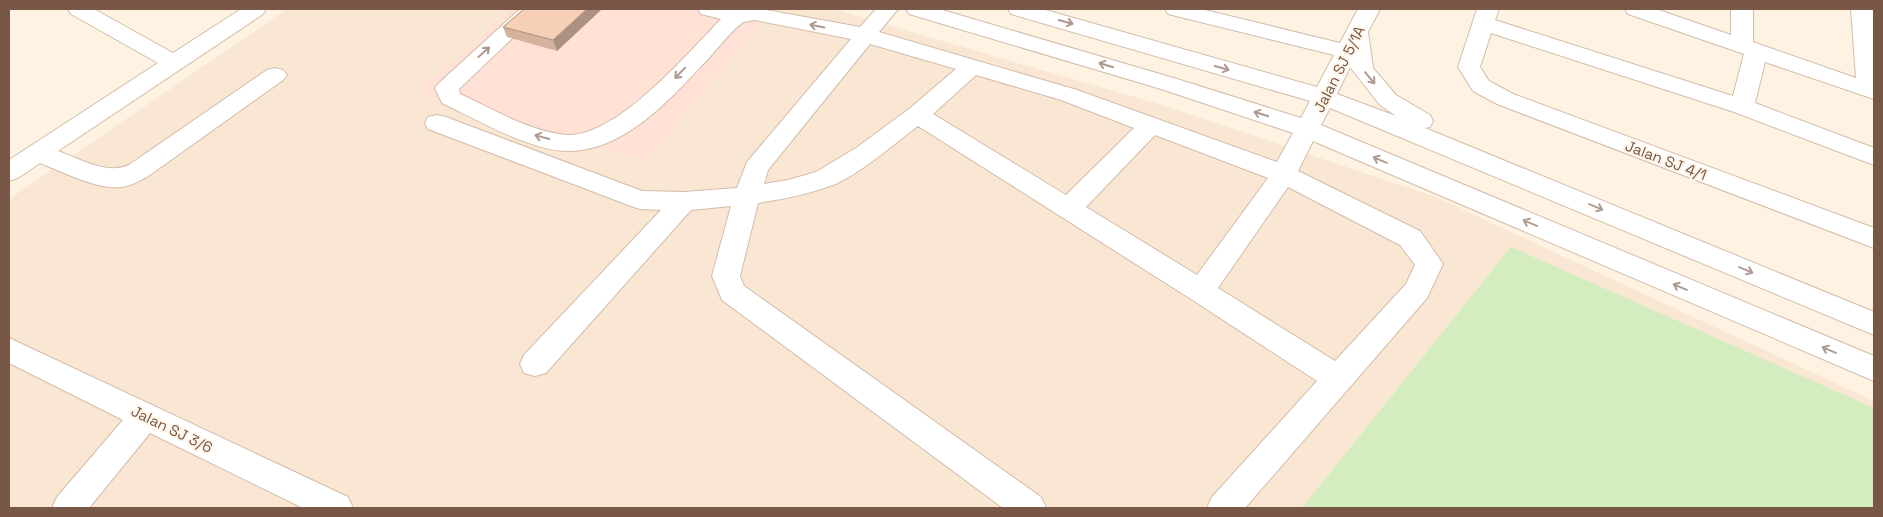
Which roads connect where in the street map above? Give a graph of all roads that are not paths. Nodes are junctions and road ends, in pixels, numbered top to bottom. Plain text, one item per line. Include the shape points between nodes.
1 (79, 9) edge
2 (255, 9) edge
3 (532, 9) edge
4 (709, 9) edge
5 (887, 9) edge
6 (917, 9) edge
7 (1020, 9) edge
8 (1176, 9) edge
9 (1369, 9) edge
10 (1636, 9) edge
11 (1742, 9) edge
12 (1862, 9) edge
13 (1486, 16) edge
14 (735, 17) junction
15 (865, 35) junction
16 (1353, 42) junction
17 (1749, 48) junction
18 (174, 63) junction
19 (973, 66) junction
20 (275, 76) dead end
21 (1872, 91) edge
22 (1324, 98) junction
23 (1742, 106) junction
24 (917, 116) junction
25 (437, 123) dead end
26 (1151, 125) junction
27 (1308, 129) junction
28 (38, 153) junction
29 (1478, 157) junction
30 (1874, 157) edge
31 (9, 172) edge
32 (1284, 174) junction
33 (747, 196) junction
34 (684, 201) junction
35 (1068, 209) junction
36 (1874, 238) edge
37 (1201, 291) junction
38 (1874, 324) edge
39 (12, 357) edge
40 (535, 364) dead end
41 (1874, 369) edge
42 (1337, 378) junction
43 (145, 416) junction
44 (69, 508) edge
45 (336, 508) edge
46 (1029, 508) edge
47 (1224, 508) edge

1 - 18 street
2 - 18 street
14 -> 3 street via 644,110 609,132 590,140 570,143 538,136 450,98 447,88
4 - 14 street
5 - 15 street
27 -> 6 street
7 -> 22 street
8 - 16 street
9 - 16 street, Jalan SJ 5/1A
10 - 17 street
11 - 17 street
12 - 21 street
13 - 23 street
13 - 36 street, Jalan SJ 4/1 via 1469,67 1481,86 1505,100
15 -> 14 street via 755,14
15 - 19 street
15 - 33 street via 756,168
16 - 22 street, Jalan SJ 5/1A
16 -> 29 street via 1362,69 1388,100
17 - 21 street
17 - 23 street
18 - 28 street
19 - 24 street
19 - 26 street via 1069,94
20 - 28 street via 138,171 122,178 106,178
22 - 27 street, Jalan SJ 5/1A
22 - 29 street
23 - 30 street
24 - 33 street via 825,178
24 - 35 street
25 - 34 street via 640,200
26 - 32 street
26 - 35 street
27 - 32 street, Jalan SJ 5/1A
41 -> 27 street
28 - 31 street
29 -> 38 street
32 - 37 street, Jalan SJ 5/1A
32 - 42 street via 1410,238 1429,264 1417,290
33 - 34 street
33 - 46 street via 726,276 732,292
34 - 40 street
35 - 37 street
37 - 42 street
39 - 43 street, Jalan SJ 3/6
42 - 47 street
43 - 44 street
43 - 45 street, Jalan SJ 3/6

